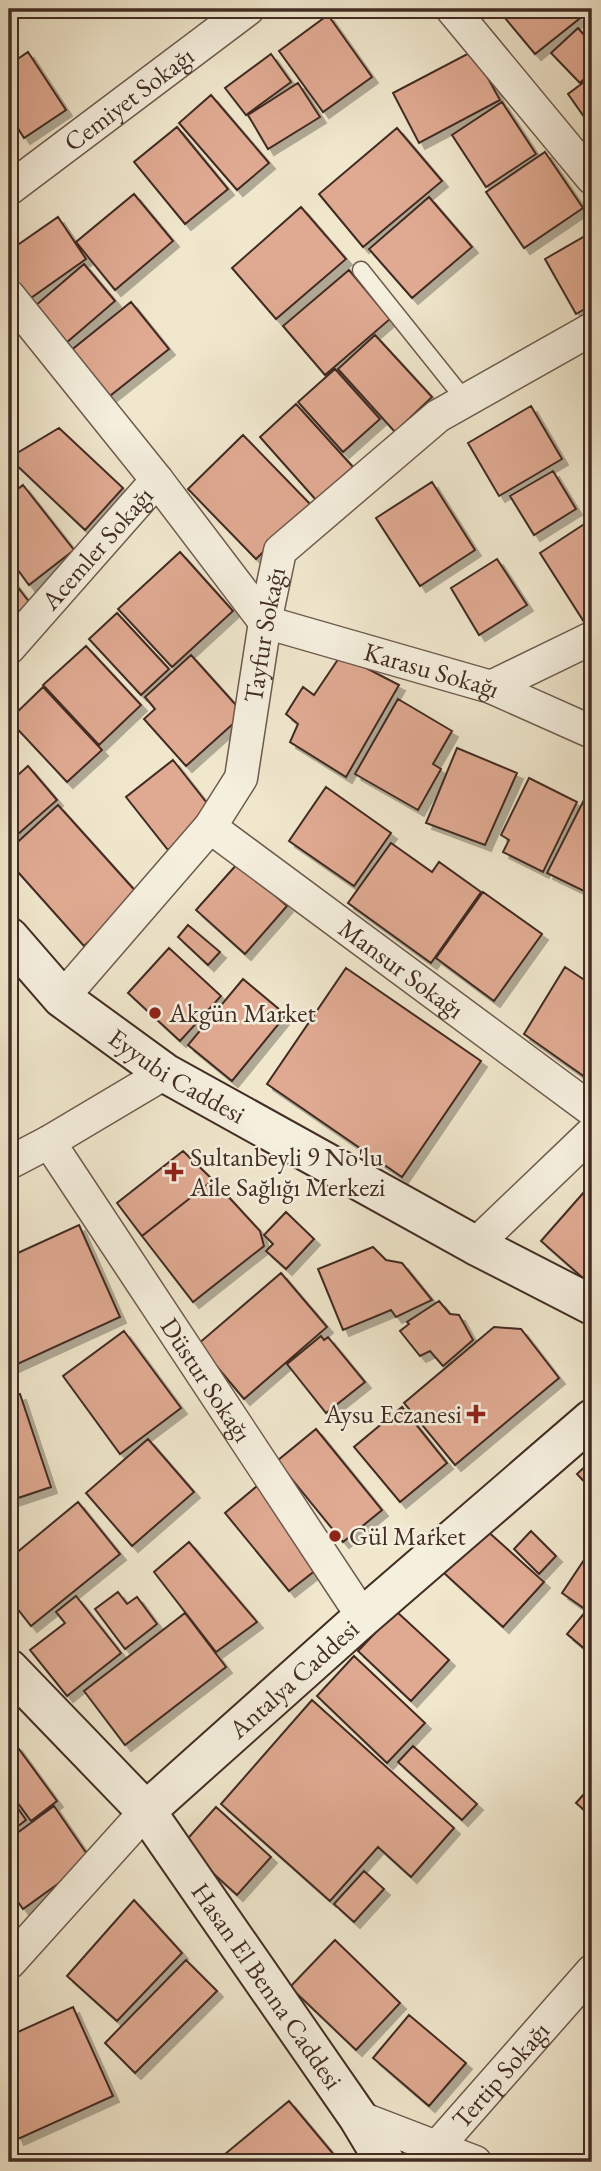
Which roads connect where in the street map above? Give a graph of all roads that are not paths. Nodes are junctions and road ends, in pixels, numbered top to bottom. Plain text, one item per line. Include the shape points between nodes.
1 (248, 9) edge
2 (452, 9) edge
3 (592, 178) edge
4 (9, 189) edge
5 (361, 270) dead end
6 (9, 296) edge
7 (592, 329) edge
8 (465, 400) junction
9 (157, 480) junction
10 (265, 622) junction
11 (592, 638) edge
12 (9, 648) edge
13 (491, 687) junction
14 (592, 732) edge
15 (210, 827) junction
16 (9, 937) edge
17 (62, 998) junction
18 (165, 1073) junction
19 (592, 1110) edge
20 (592, 1133) edge
21 (50, 1142) junction
22 (9, 1163) edge
23 (475, 1245) junction
24 (592, 1305) edge
25 (592, 1419) edge
26 (363, 1617) junction
27 (9, 1669) edge
28 (145, 1811) junction
29 (9, 1963) edge
30 (592, 1971) edge
31 (358, 2117) junction
32 (437, 2147) junction
33 (385, 2162) edge
34 (475, 2162) edge

1 - 4 street, Cemiyet Sokağı
2 - 3 street
5 - 8 lane
6 - 9 street
7 - 8 street, Tayfur Sokağı
8 - 10 street, Tayfur Sokağı via 438,416 281,551
9 - 10 street
9 - 12 street, Acemler Sokağı
10 - 13 street, Karasu Sokağı
10 - 15 street, Tayfur Sokağı via 241,778
11 - 13 street
13 - 14 street, Karasu Sokağı
15 - 17 street, Tayfur Sokağı
15 - 19 street, Mansur Sokağı
16 - 17 street, Eyyubi Caddesi
17 - 18 street, Eyyubi Caddesi
18 - 21 street
18 - 23 street, Eyyubi Caddesi
20 - 23 street
21 - 22 street
21 - 26 street, Düstur Sokağı
23 - 24 street, Eyyubi Caddesi
25 - 26 street, Antalya Caddesi
26 - 28 street, Antalya Caddesi
27 - 28 street
28 - 29 street
28 - 31 street, Hasan El Benna Caddesi
30 - 32 street, Tertip Sokağı
31 - 32 street
31 - 33 street, Hasan El Benna Caddesi
32 - 34 street

